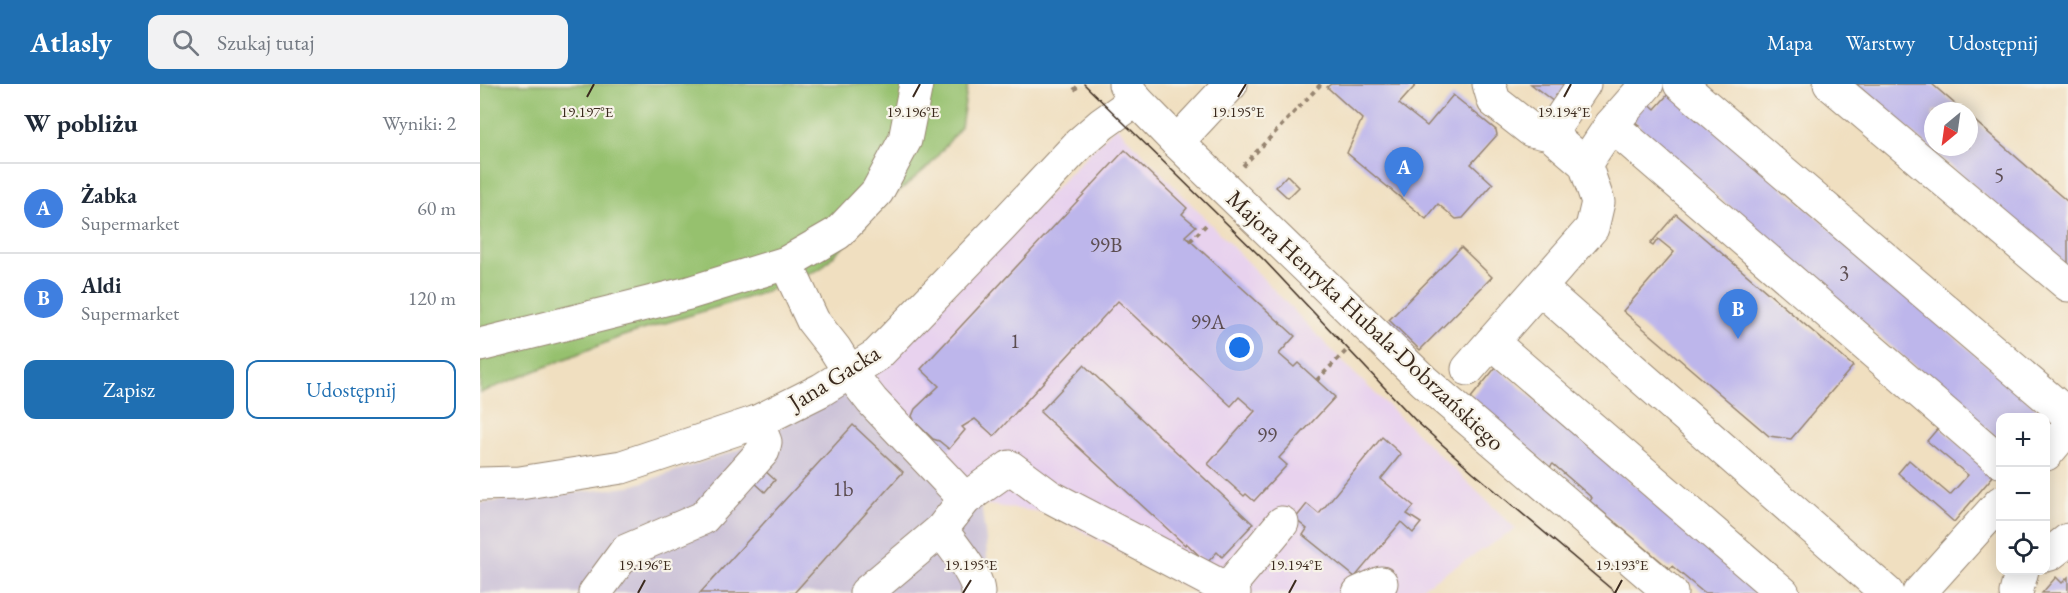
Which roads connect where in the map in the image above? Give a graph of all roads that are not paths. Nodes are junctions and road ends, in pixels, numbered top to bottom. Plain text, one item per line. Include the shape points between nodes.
1 (916, 84) edge
2 (1231, 84) edge
3 (1489, 84) edge
4 (1584, 84) edge
5 (1647, 84) edge
6 (1680, 84) edge
7 (1830, 84) edge
8 (1130, 92) edge
9 (1611, 125) junction
10 (1550, 134) junction
11 (1177, 142) junction
12 (1585, 164) junction
13 (786, 263) junction
14 (2068, 285) edge
15 (1540, 288) junction
16 (1491, 342) junction
17 (480, 345) edge
18 (1468, 369) dead end
19 (850, 373) junction
20 (2068, 415) edge
21 (757, 422) junction
22 (2068, 428) edge
23 (2050, 449) edge
24 (1996, 457) edge
25 (480, 484) edge
26 (965, 499) junction
27 (1996, 518) edge
28 (1282, 523) dead end
29 (941, 530) junction
30 (1990, 536) edge
31 (2068, 540) edge
32 (2050, 553) edge
33 (2021, 575) edge
34 (1231, 591) edge
35 (595, 593) edge
36 (866, 593) edge
37 (978, 593) edge
38 (1671, 593) edge
39 (1783, 593) edge
40 (1887, 593) edge
41 (1919, 593) edge
42 (2016, 593) edge

1 - 13 street via 905,140 878,192 838,233
2 - 11 street
3 - 10 street via 1494,101 1531,130
4 - 10 street
5 - 9 street
6 - 20 street
7 - 14 street
8 - 11 street, Majora Henryka Hubala-Dobrzańskiego
8 - 19 street, Jana Gacka via 885,346
9 - 12 street
9 - 24 street
10 - 12 street
11 - 38 street, Majora Henryka Hubala-Dobrzańskiego via 1424,381
12 - 15 street via 1598,202 1592,228
13 - 17 street via 689,293
13 - 19 street via 813,321
15 - 16 street
15 - 40 street
16 - 18 street
16 - 39 street
19 - 21 street, Jana Gacka
19 - 26 street
21 - 25 street, Jana Gacka via 622,467 520,483
21 - 35 street via 765,442 762,451 703,518 626,550
22 - 23 street
26 - 29 street
26 - 34 street via 1010,466 1049,496
27 - 30 street
28 - 34 street
29 - 36 street
29 - 37 street via 978,586
30 - 41 street
31 - 32 street
33 - 42 street

